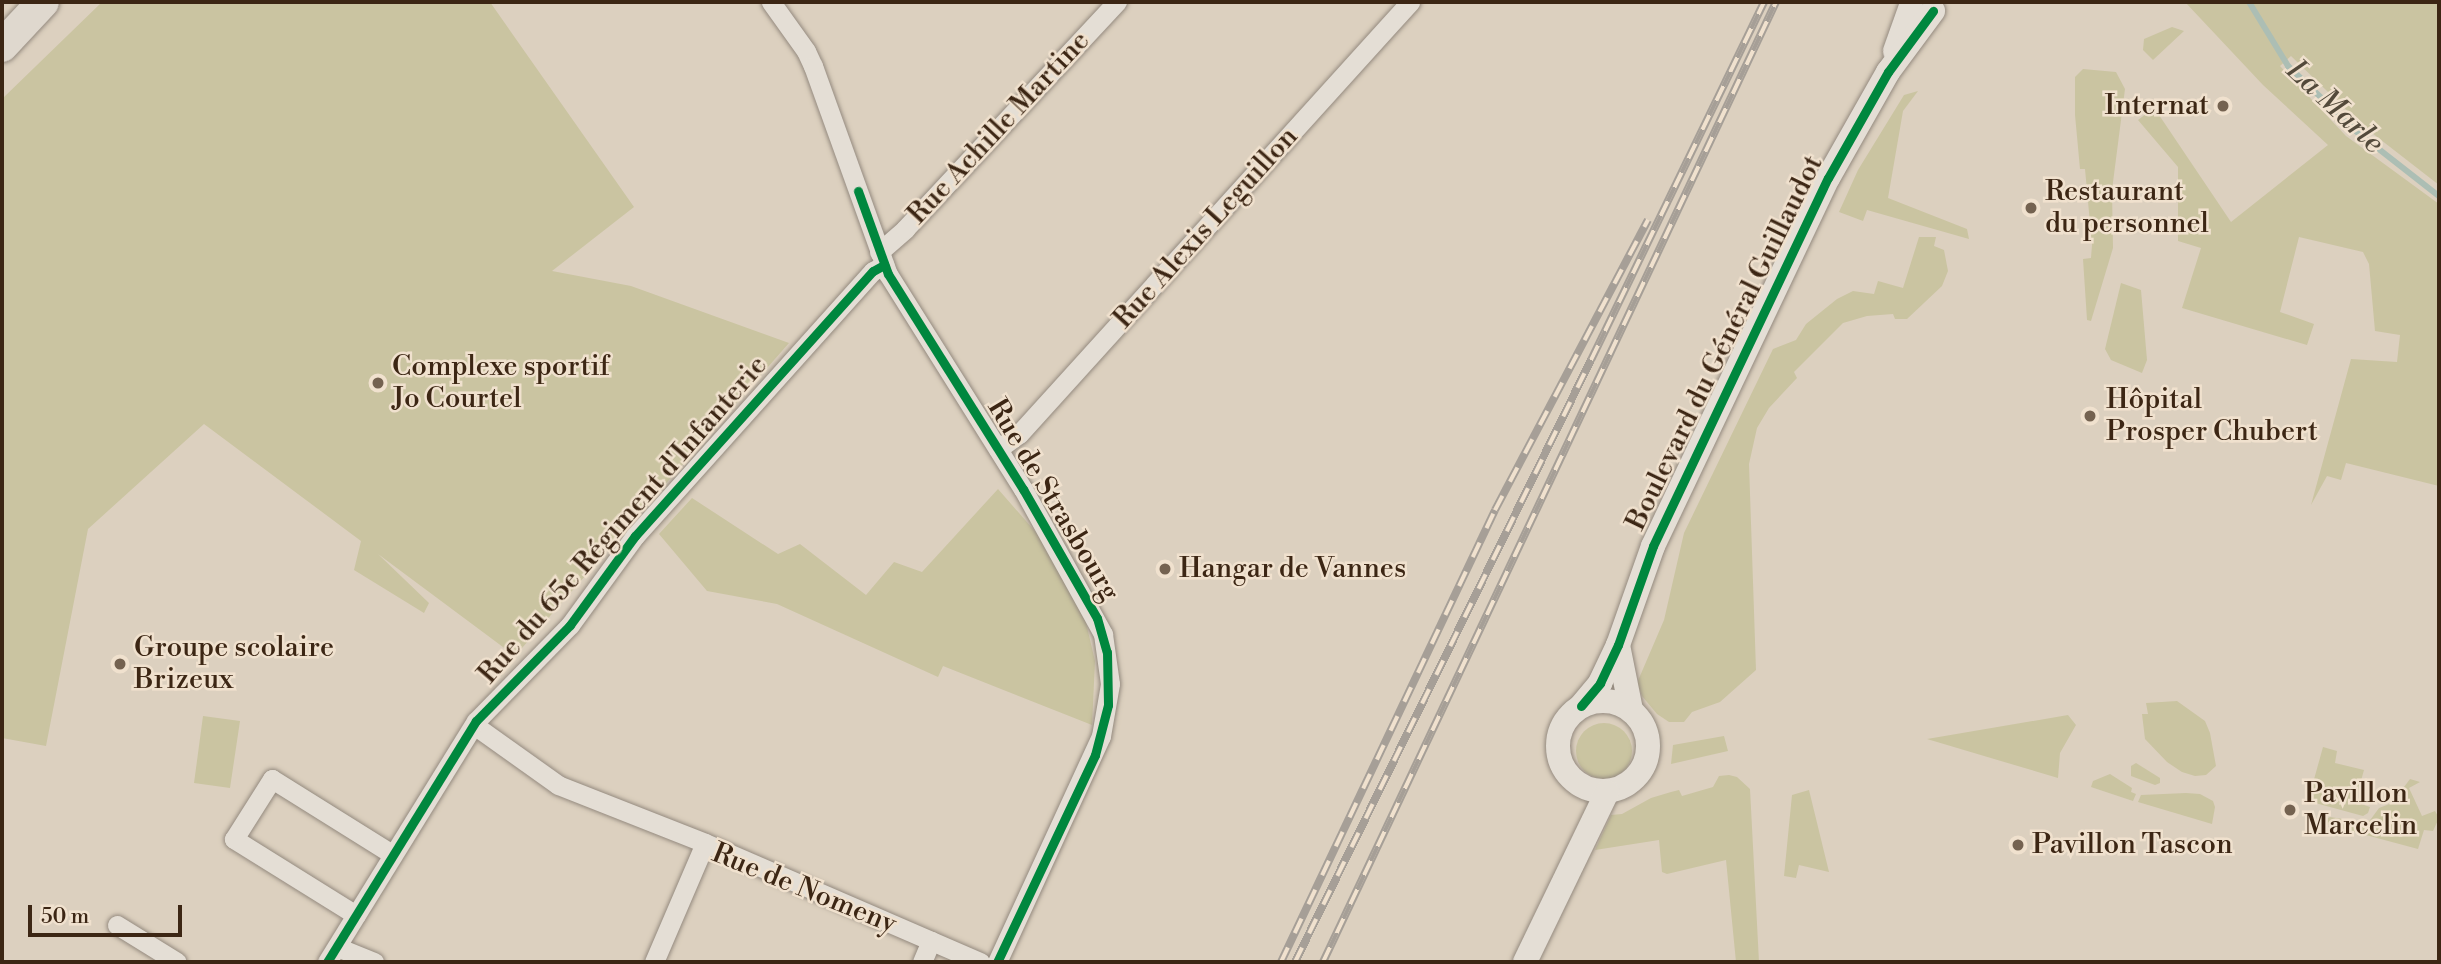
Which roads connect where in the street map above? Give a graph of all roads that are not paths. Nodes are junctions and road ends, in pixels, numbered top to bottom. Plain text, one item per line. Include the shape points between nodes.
1 (43, 2) edge
2 (771, 2) edge
3 (1117, 2) edge
4 (1410, 2) edge
5 (1925, 5) edge
6 (2, 46) edge
7 (881, 259) junction
8 (998, 449) junction
9 (1618, 645) junction
10 (1581, 706) junction
11 (1630, 710) junction
12 (474, 724) junction
13 (1607, 792) junction
14 (705, 843) junction
15 (392, 854) junction
16 (356, 915) junction
17 (117, 925) dead end
18 (931, 941) junction
19 (332, 954) edge
20 (177, 962) edge
21 (374, 962) edge
22 (654, 962) edge
23 (922, 962) edge
24 (980, 962) edge
25 (997, 962) edge
26 (1525, 962) edge

1 - 6 highway
2 - 7 street, Rue de Strasbourg via 813,66
3 - 7 street, Rue Achille Martine
4 - 8 street, Rue Alexis Leguillon via 1019,434
5 - 9 street, Boulevard du Général Guillaudot via 1806,223 1653,547
7 - 8 street, Rue de Strasbourg
7 - 12 street, Rue du 65e Régiment d'Infanterie via 635,536 570,625
8 - 25 street, Rue de Strasbourg via 1097,618 1110,684 1094,755
9 - 10 street, Boulevard du Général Guillaudot via 1600,683
9 - 11 street
10 - 11 street via 1607,701
10 - 13 street via 1561,729 1559,758 1581,786
11 - 13 street via 1645,728 1648,755 1632,782
12 - 14 street via 558,785
12 - 15 street, Rue du 65e Régiment d'Infanterie
13 - 26 street
14 - 18 street, Rue de Nomeny
14 - 22 street, Rue de Nomeny
15 - 16 street, Rue du 65e Régiment d'Infanterie
15 - 16 street via 272,779 234,839
16 - 19 street, Rue du 65e Régiment d'Infanterie
17 - 20 street
18 - 23 street
18 - 24 street, Rue de Nomeny
19 - 21 street

